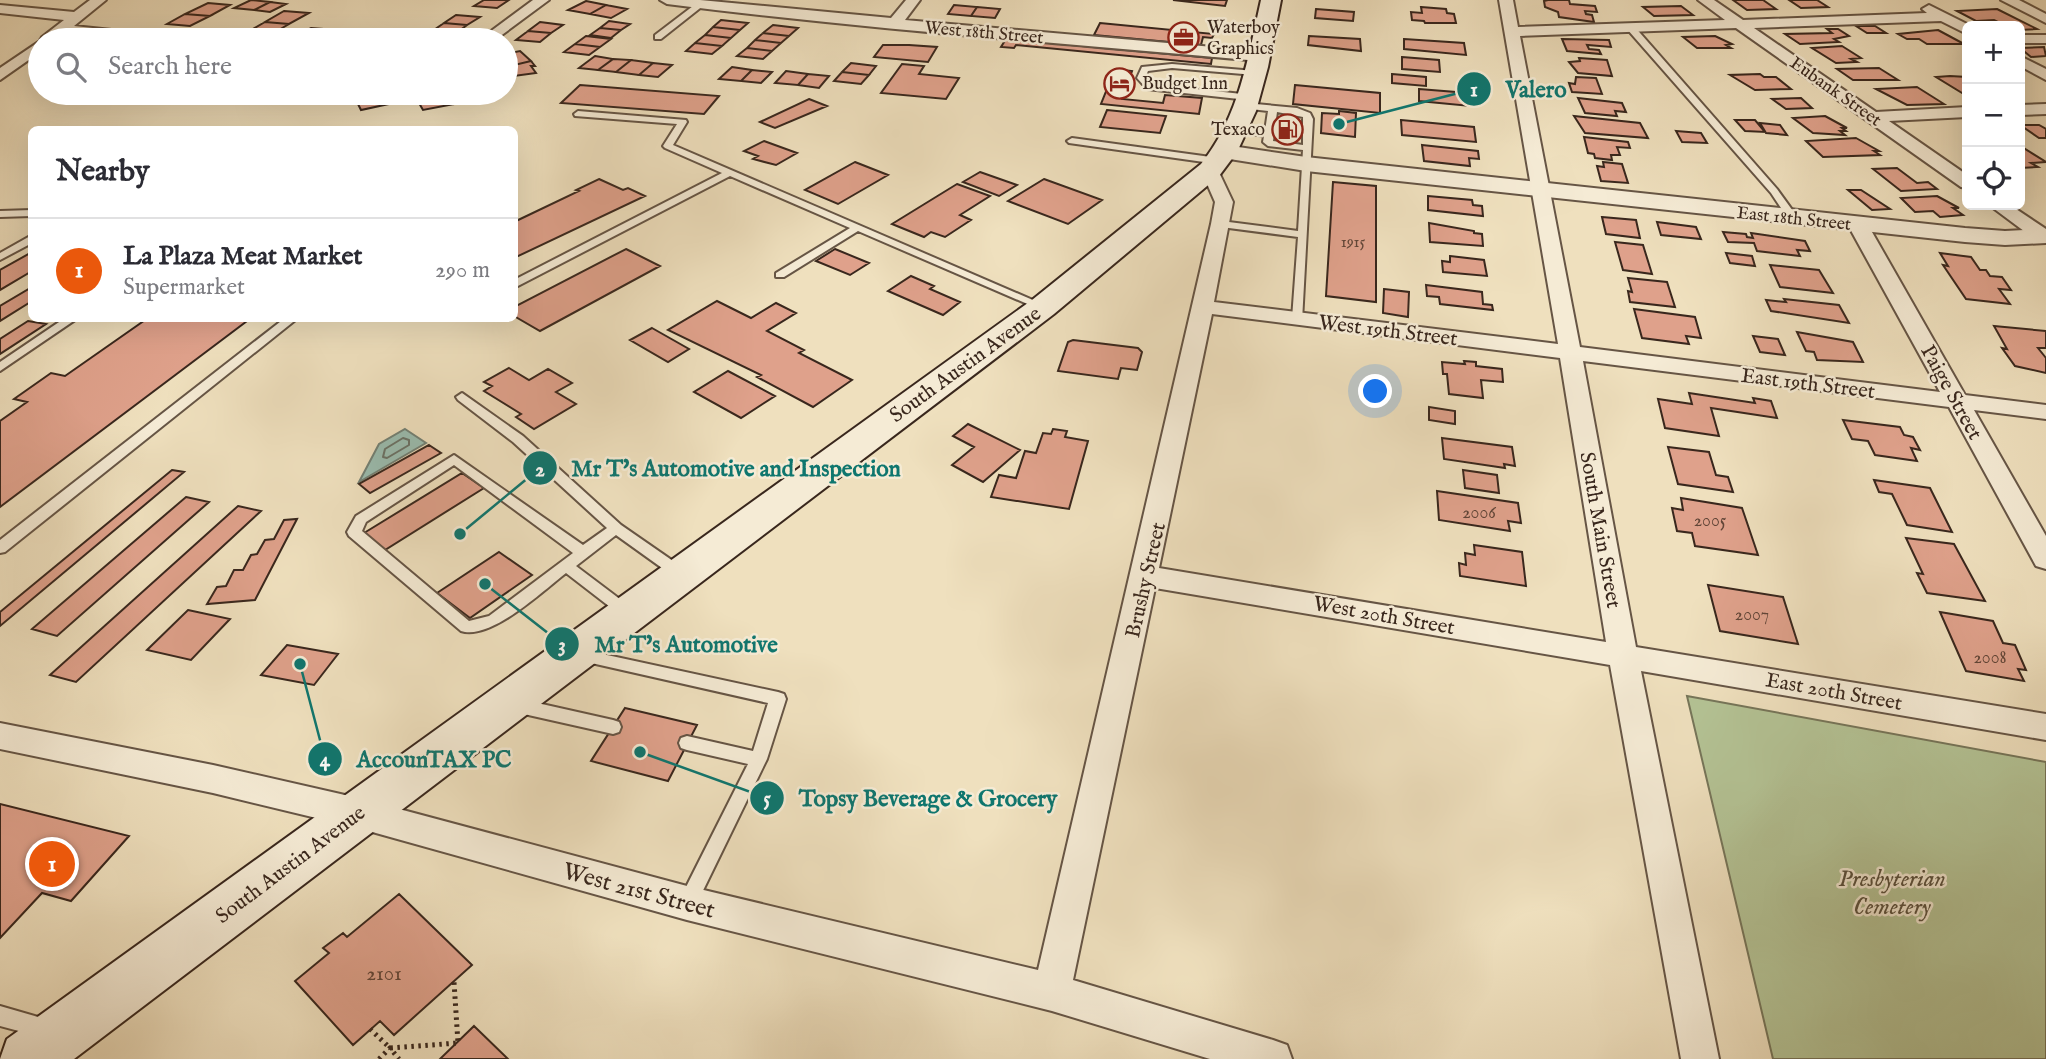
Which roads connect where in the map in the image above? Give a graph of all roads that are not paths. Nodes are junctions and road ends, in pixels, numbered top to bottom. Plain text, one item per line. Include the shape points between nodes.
1 (99, 0) edge
2 (542, 0) edge
3 (667, 0) edge
4 (913, 0) edge
5 (1271, 0) edge
6 (1506, 0) edge
7 (1705, 0) edge
8 (1913, 0) edge
9 (2008, 0) edge
10 (700, 5) junction
11 (0, 9) edge
12 (77, 17) junction
13 (1943, 17) junction
14 (2046, 19) edge
15 (1737, 23) junction
16 (894, 24) junction
17 (1630, 27) junction
18 (1962, 27) edge
19 (63, 28) edge
20 (503, 28) edge
21 (1511, 32) junction
22 (658, 37) dead end
23 (2025, 39) edge
24 (2046, 39) edge
25 (28, 54) edge
26 (2025, 63) edge
27 (0, 75) edge
28 (2046, 75) edge
29 (2046, 109) edge
30 (2025, 110) edge
31 (1962, 112) edge
32 (578, 114) dead end
33 (1872, 117) junction
34 (1244, 118) junction
35 (1072, 141) dead end
36 (1307, 156) junction
37 (731, 172) junction
38 (1962, 180) edge
39 (1542, 191) junction
40 (2006, 210) edge
41 (28, 213) edge
42 (0, 214) edge
43 (1793, 218) junction
44 (1222, 224) junction
45 (1857, 225) junction
46 (858, 227) junction
47 (1303, 234) junction
48 (2045, 236) edge
49 (28, 241) edge
50 (0, 257) edge
51 (780, 275) dead end
52 (518, 283) edge
53 (1042, 307) junction
54 (1204, 307) junction
55 (1298, 319) junction
56 (67, 322) edge
57 (288, 322) edge
58 (1571, 353) junction
59 (0, 367) edge
60 (462, 397) dead end
61 (1957, 402) junction
62 (2046, 412) edge
63 (616, 528) junction
64 (0, 548) edge
65 (582, 552) junction
66 (2046, 559) edge
67 (565, 565) junction
68 (682, 575) junction
69 (1146, 576) junction
70 (630, 614) junction
71 (576, 654) junction
72 (1623, 656) junction
73 (507, 704) junction
74 (613, 727) dead end
75 (2046, 727) edge
76 (0, 736) edge
77 (687, 743) dead end
78 (759, 760) junction
79 (358, 813) junction
80 (687, 904) junction
81 (1052, 992) junction
82 (0, 1016) edge
83 (63, 1032) junction
84 (27, 1059) edge
85 (1273, 1059) edge
86 (1700, 1059) edge

1 - 12 street
2 - 20 street
3 - 10 street, West 18th Street
4 - 16 street
5 - 34 main road
6 - 21 street, South Main Street
7 - 15 street, Eubank Street
8 - 13 street
9 - 14 street
10 - 16 street, West 18th Street
10 - 22 lane
11 - 12 street
12 - 19 street
13 - 15 street
13 - 18 street
15 - 17 street
15 - 33 street, Eubank Street
16 - 34 street, West 18th Street
17 - 21 street
17 - 43 lane
21 - 39 street, South Main Street
23 - 24 street
25 - 27 street
26 - 28 street
29 - 30 street
31 - 33 street
32 - 37 lane via 683,122 668,146
33 - 38 street, Eubank Street
34 - 34 lane via 1147,86 1141,78 1145,69 1172,66
34 - 35 lane
34 - 36 street, West 18th Street
34 - 36 lane via 1271,144
34 - 36 lane via 1307,115
34 - 44 street, Brushy Street
34 - 53 main road, South Austin Avenue
36 - 39 street, West 18th Street
36 - 47 lane
37 - 46 lane
37 - 52 lane
39 - 43 street, East 18th Street
39 - 58 street, South Main Street
40 - 48 street
41 - 42 lane
43 - 45 street, East 18th Street
44 - 47 lane
44 - 54 street, Brushy Street
45 - 48 street, East 18th Street via 1979,236
45 - 61 street, Paige Street
46 - 51 lane
46 - 53 lane
47 - 55 lane
49 - 50 lane
53 - 68 main road, South Austin Avenue
54 - 55 street, West 19th Street
54 - 69 street, Brushy Street
55 - 58 street, West 19th Street
56 - 59 lane
57 - 64 lane
58 - 61 street, East 19th Street
58 - 72 street, South Main Street
60 - 63 lane via 518,439
61 - 62 street, East 19th Street
61 - 66 street, Paige Street
63 - 65 lane
63 - 68 lane
65 - 67 lane
65 - 67 lane via 454,459 361,519 354,532 466,627 493,621
67 - 70 lane
68 - 70 main road, South Austin Avenue
69 - 72 street, West 20th Street
69 - 81 street, Brushy Street
70 - 71 main road, South Austin Avenue
71 - 73 main road, South Austin Avenue
71 - 78 lane via 778,699
72 - 75 street, East 20th Street
72 - 86 street, South Main Street
73 - 74 lane
73 - 79 main road, South Austin Avenue
76 - 79 street, West 21st Street
77 - 78 lane
78 - 80 lane
79 - 80 street, West 21st Street
79 - 83 main road, South Austin Avenue
80 - 81 street, West 21st Street
81 - 85 street, West 21st Street
82 - 83 lane
83 - 84 main road, South Austin Avenue

